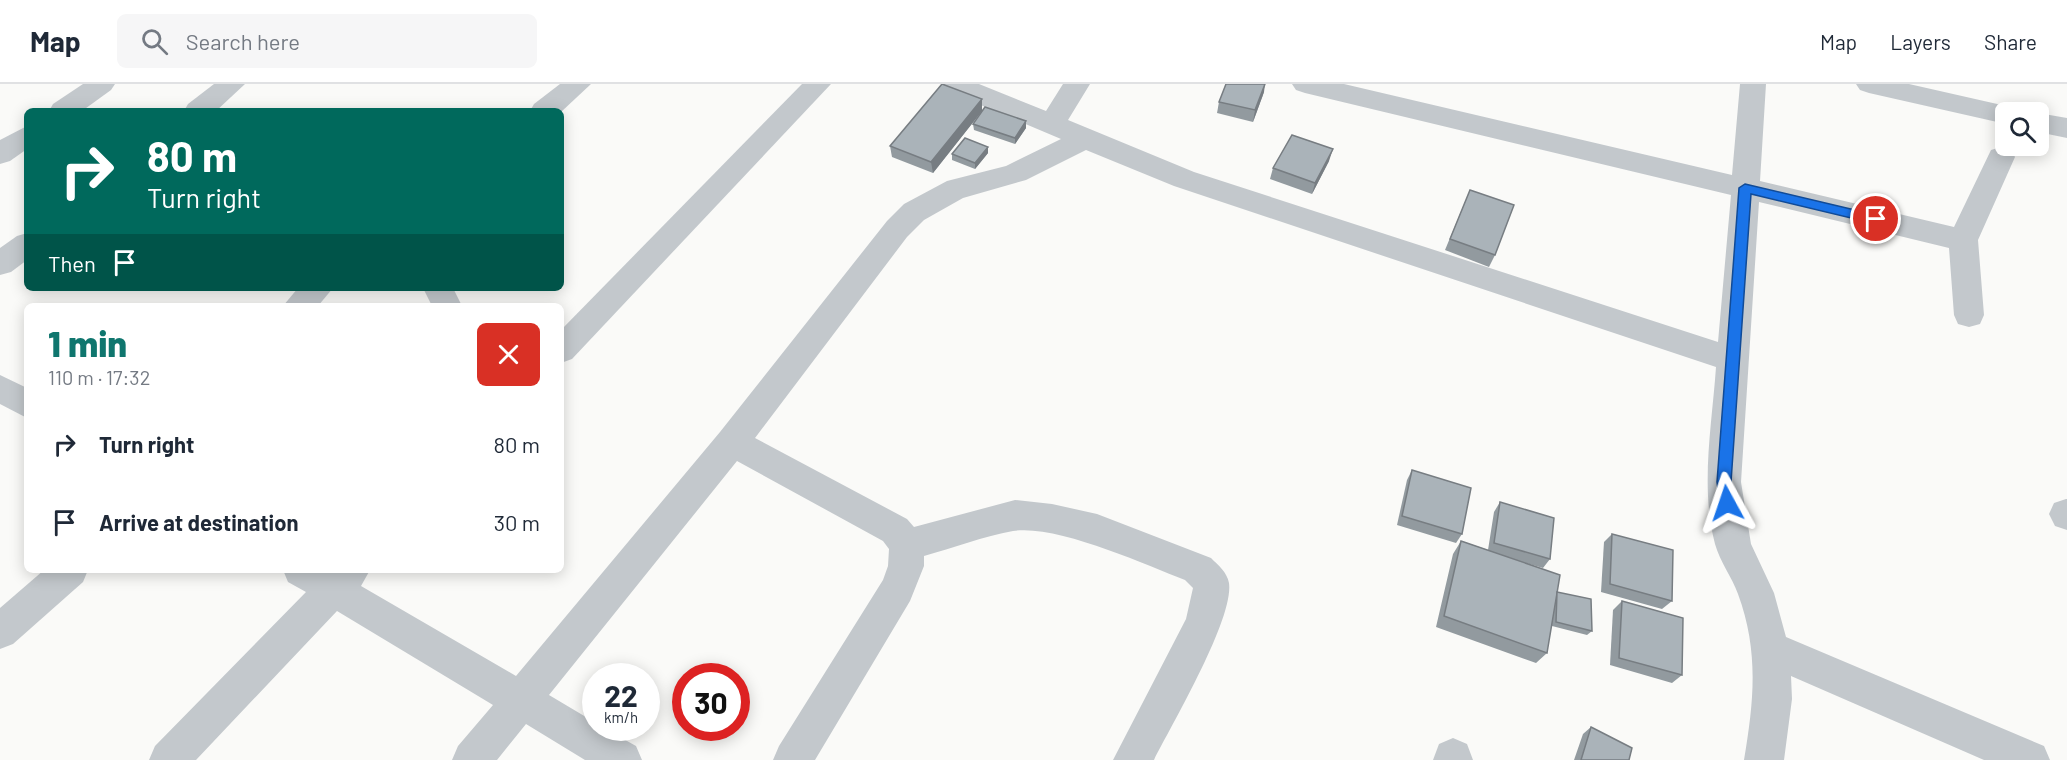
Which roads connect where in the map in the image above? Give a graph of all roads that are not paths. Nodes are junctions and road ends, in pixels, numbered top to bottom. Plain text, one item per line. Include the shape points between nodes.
1 (102, 84) edge
2 (232, 84) edge
3 (578, 84) edge
4 (818, 84) edge
5 (954, 84) edge
6 (1077, 84) edge
7 (1305, 84) edge
8 (1753, 84) edge
9 (1869, 84) edge
10 (67, 108) edge
11 (202, 108) edge
12 (548, 108) edge
13 (1995, 113) edge
14 (1051, 125) junction
15 (2049, 125) edge
16 (2067, 129) edge
17 (24, 138) edge
18 (1084, 139) junction
19 (0, 154) edge
20 (2001, 157) dead end
21 (1745, 188) junction
22 (1963, 240) junction
23 (24, 246) edge
24 (0, 264) edge
25 (315, 291) edge
26 (301, 303) edge
27 (1969, 315) dead end
28 (564, 347) edge
29 (1733, 360) junction
30 (0, 388) edge
31 (24, 402) edge
32 (732, 442) junction
33 (907, 545) junction
34 (67, 573) edge
35 (314, 573) edge
36 (343, 580) edge
37 (0, 632) edge
38 (1772, 649) junction
39 (520, 700) junction
40 (169, 760) edge
41 (471, 760) edge
42 (622, 760) edge
43 (793, 760) edge
44 (1133, 760) edge
45 (1764, 760) edge
46 (2030, 760) edge

1 - 10 street
2 - 11 street
3 - 12 street
4 - 28 street
5 - 14 street
6 - 14 street
7 - 21 street
8 - 21 street
9 - 13 street
14 - 18 street
15 - 16 street
17 - 19 street
18 - 29 street via 1303,221
18 - 32 street via 1016,173 957,188 914,212
20 - 22 street
21 - 22 street
21 - 29 street
22 - 27 street
23 - 24 street
25 - 26 street
29 - 38 street via 1724,482 1733,545 1756,593
30 - 31 street
32 - 33 street via 895,530
32 - 39 street
33 - 43 street via 906,566 897,589
33 - 44 street via 1015,515 1097,530 1198,569 1211,582 1203,624
34 - 37 street
35 - 36 street
36 - 39 street
36 - 40 street
38 - 45 street via 1773,699
38 - 46 street
39 - 41 street
39 - 42 street

